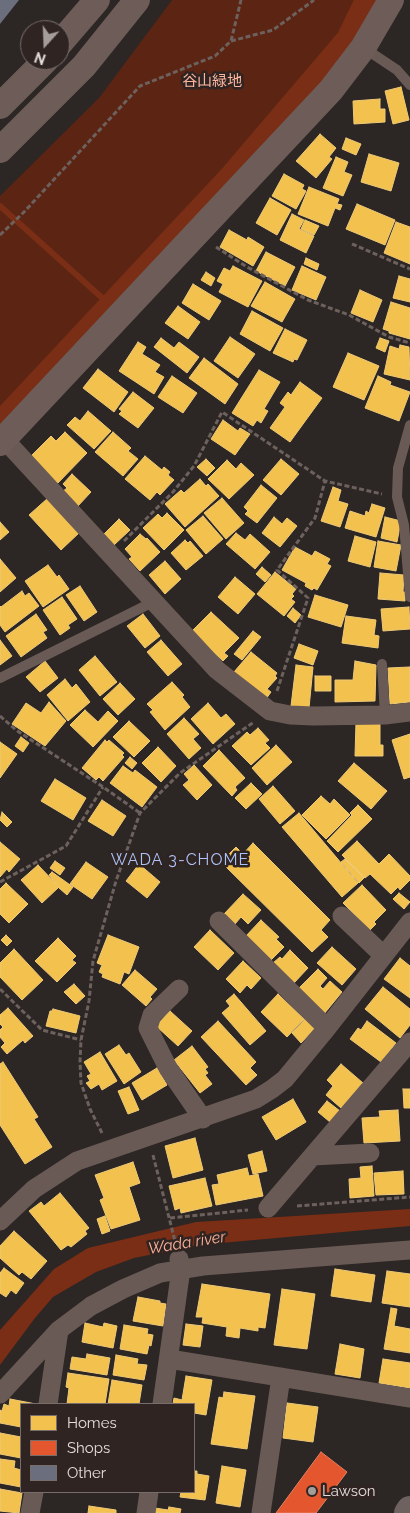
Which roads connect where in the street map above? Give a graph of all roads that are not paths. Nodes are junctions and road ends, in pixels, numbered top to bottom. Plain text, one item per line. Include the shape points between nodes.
1 (97, 0) edge
2 (137, 0) edge
3 (390, 0) edge
4 (70, 31) edge
5 (363, 48) junction
6 (36, 70) edge
7 (410, 85) edge
8 (0, 106) edge
9 (0, 150) edge
10 (410, 425) edge
11 (2, 441) edge
12 (410, 596) edge
13 (153, 602) junction
14 (382, 664) dead end
15 (0, 678) edge
16 (410, 712) edge
17 (385, 714) junction
18 (342, 916) dead end
19 (219, 921) dead end
20 (410, 922) edge
21 (384, 956) junction
22 (179, 989) dead end
23 (327, 1028) junction
24 (410, 1042) edge
25 (203, 1119) junction
26 (370, 1153) dead end
27 (313, 1156) junction
28 (268, 1208) road end
29 (0, 1221) edge
30 (410, 1250) edge
31 (180, 1264) junction
32 (59, 1330) junction
33 (169, 1358) junction
34 (281, 1377) junction
35 (0, 1394) edge
36 (410, 1398) edge
37 (48, 1403) edge
38 (162, 1403) edge
39 (34, 1493) edge
40 (149, 1493) edge
41 (30, 1513) edge
42 (146, 1513) edge
43 (261, 1513) edge

1 - 4 street
2 - 9 street via 84,66
3 - 5 street
5 - 7 lane via 397,70
5 - 11 street via 330,90
6 - 8 street
10 - 12 lane via 398,468 397,498 404,525
11 - 13 street via 111,553
13 - 15 lane
13 - 17 street via 217,670 270,711 313,716
14 - 17 lane
16 - 17 street
18 - 21 street
19 - 23 street
20 - 21 street
21 - 23 street
22 - 25 street via 152,1015 148,1028 168,1068
23 - 25 street via 285,1079 272,1089 256,1099
24 - 27 street
25 - 29 street via 77,1161 34,1189
26 - 27 street
27 - 28 street
30 - 31 street via 203,1266
31 - 32 street via 91,1306
31 - 33 street
32 - 35 street
32 - 37 street
33 - 34 street
33 - 38 street
34 - 36 street
34 - 43 street
39 - 41 street
40 - 42 street

